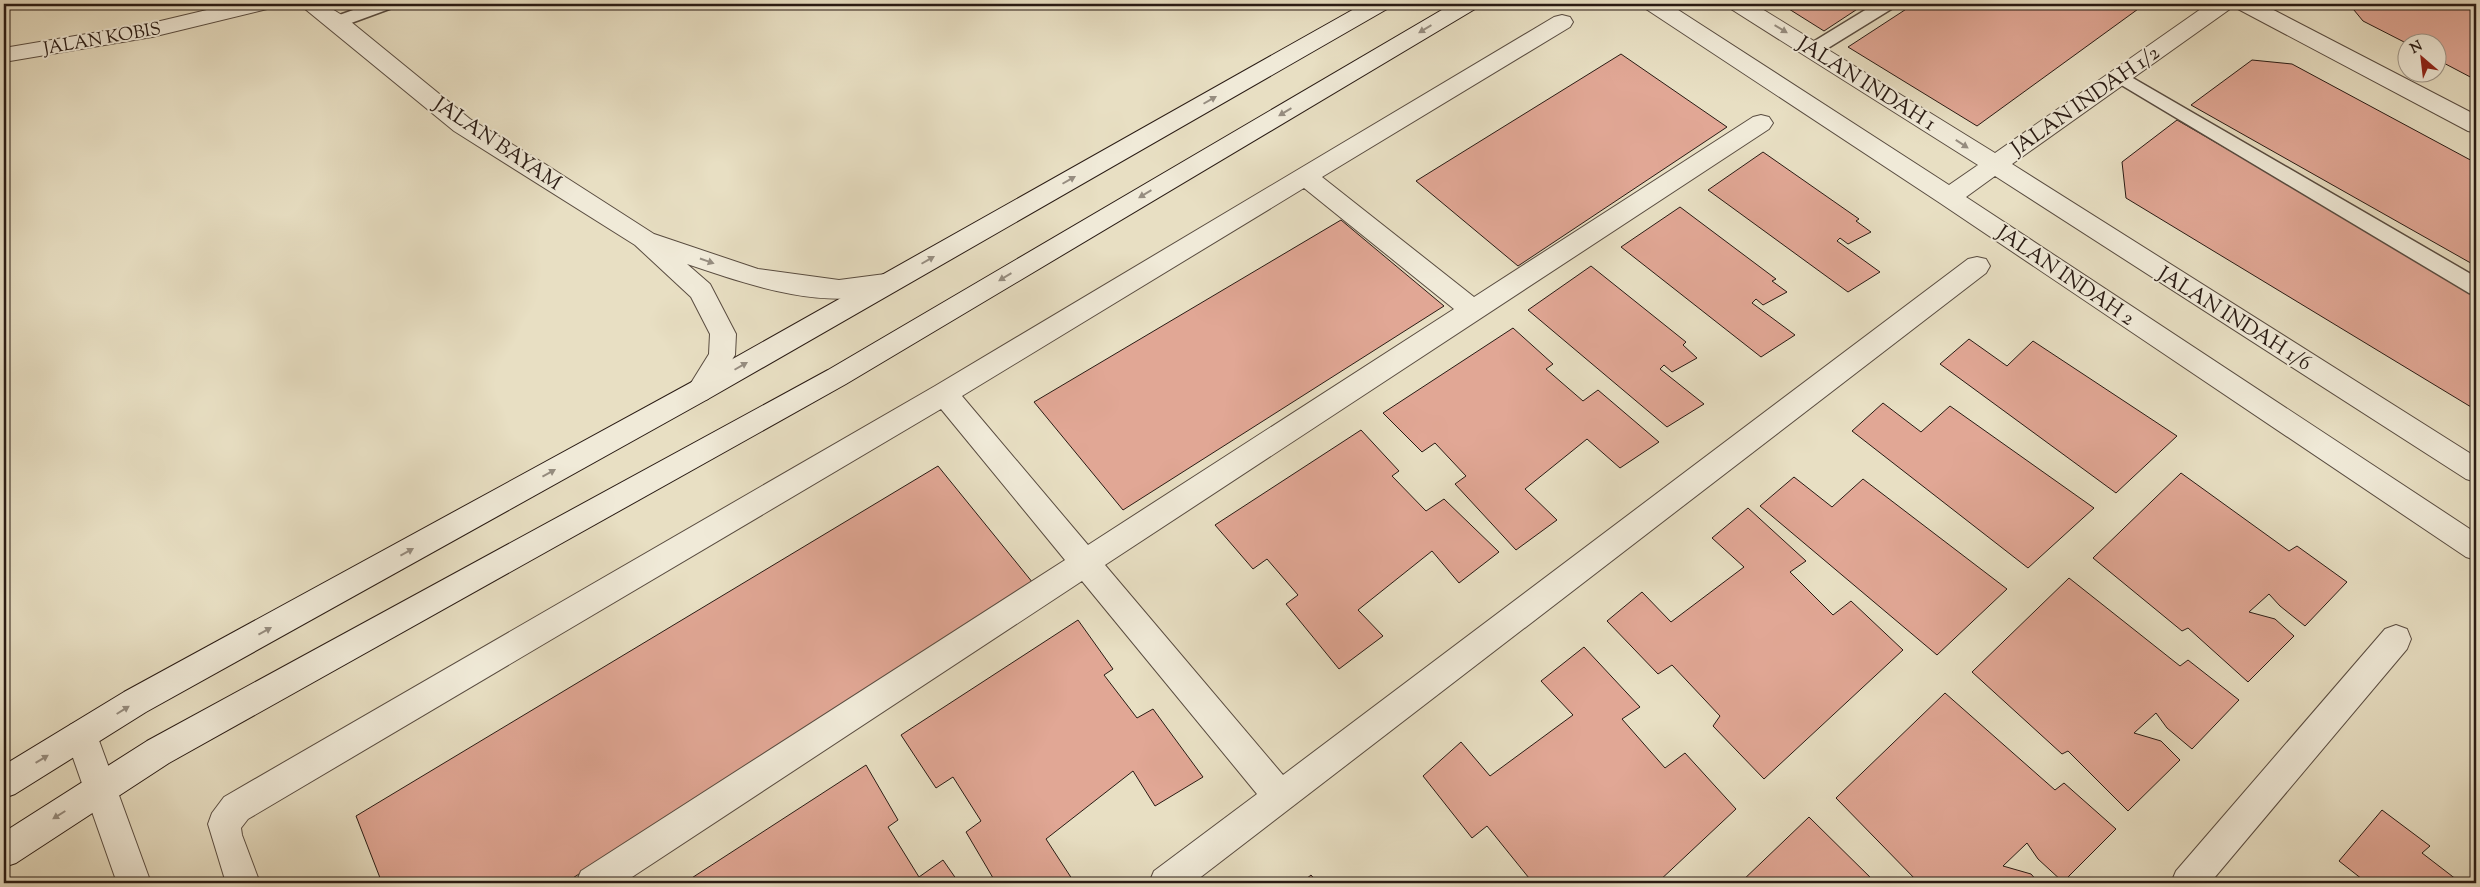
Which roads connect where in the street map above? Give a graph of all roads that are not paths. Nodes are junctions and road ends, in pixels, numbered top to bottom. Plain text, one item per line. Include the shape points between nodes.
1 (258, 4) edge
2 (310, 4) edge
3 (386, 4) edge
4 (1379, 4) edge
5 (1467, 4) edge
6 (1654, 4) edge
7 (1739, 4) edge
8 (1886, 4) edge
9 (2222, 4) edge
10 (2246, 4) edge
11 (338, 22) junction
12 (1562, 22) dead end
13 (1814, 49) junction
14 (4, 55) edge
15 (2119, 76) junction
16 (1761, 124) dead end
17 (2476, 125) edge
18 (1994, 164) junction
19 (1306, 177) junction
20 (1949, 197) junction
21 (644, 239) junction
22 (1977, 266) dead end
23 (885, 284) junction
24 (2476, 287) edge
25 (1474, 310) junction
26 (699, 390) junction
27 (944, 394) junction
28 (2476, 471) edge
29 (2476, 548) edge
30 (1087, 563) junction
31 (2396, 639) dead end
32 (81, 735) junction
33 (4, 783) edge
34 (100, 789) junction
35 (1280, 796) junction
36 (4, 851) edge
37 (134, 883) edge
38 (243, 883) edge
39 (593, 883) edge
40 (1166, 883) edge
41 (2188, 883) edge

1 - 14 street, JALAN KOBIS via 152,30
2 - 11 street, JALAN BAYAM
3 - 11 lane
23 -> 4 street
5 -> 34 street via 838,377 158,752
6 - 20 street, JALAN INDAH 2
7 -> 13 street, JALAN INDAH 1
8 - 13 lane
9 - 15 street, JALAN INDAH 1/2
10 - 17 street
11 - 21 street, JALAN BAYAM via 462,125
12 - 19 street
13 -> 18 street, JALAN INDAH 1
15 - 18 street, JALAN INDAH 1/2
15 - 24 lane
16 - 25 street
18 - 20 street, JALAN INDAH 1/2
18 - 28 street, JALAN INDAH 1/6
19 - 25 street
19 - 27 street
20 - 29 street, JALAN INDAH 2
21 -> 23 street, JALAN BAYAM via 757,278 838,290
21 - 26 street, JALAN BAYAM via 701,291 723,334 722,356
22 - 35 street
26 -> 23 street
25 - 30 street
32 -> 26 street
27 - 30 street
27 - 38 street via 236,808 224,824
30 - 35 street
30 - 39 street
31 - 41 street
33 -> 32 street
32 - 34 street
34 -> 36 street
34 - 37 street
35 - 40 street

